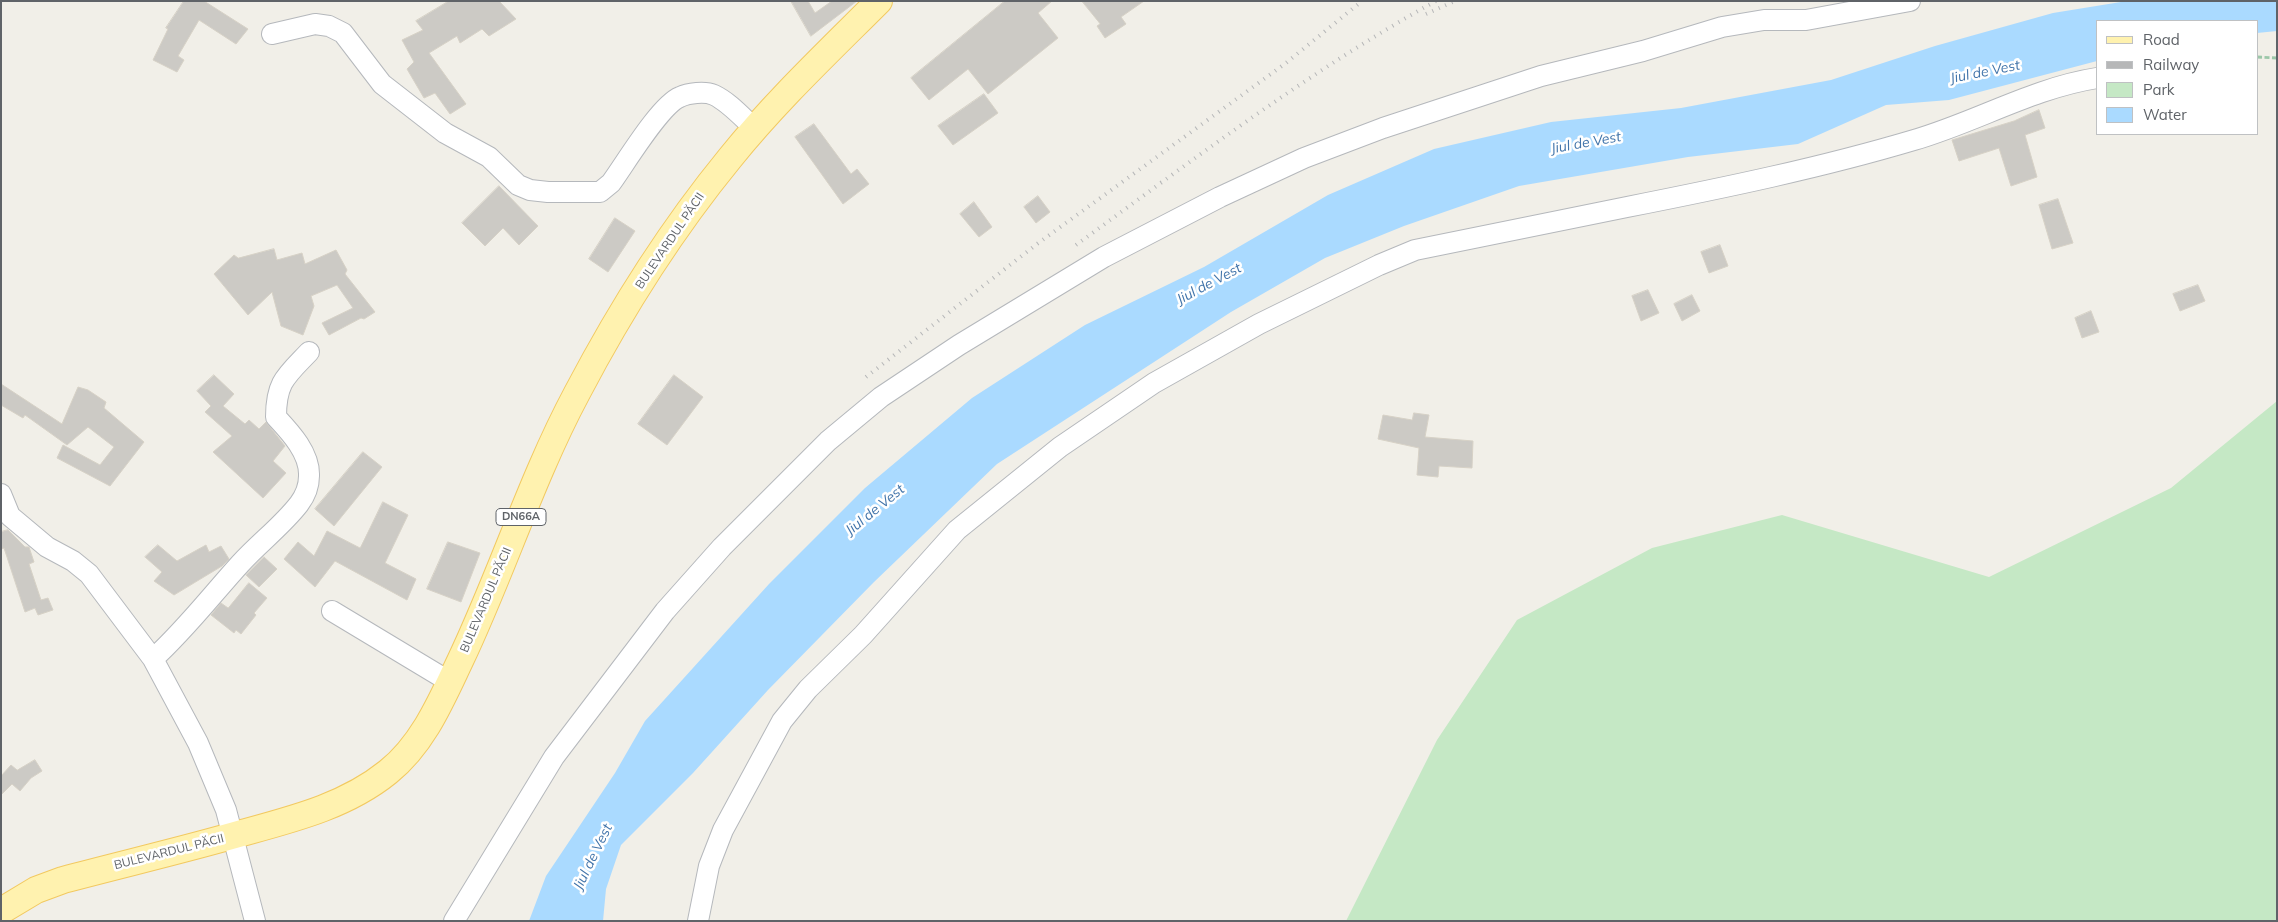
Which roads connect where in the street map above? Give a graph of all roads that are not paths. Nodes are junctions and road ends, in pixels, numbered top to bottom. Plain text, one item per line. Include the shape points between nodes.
1 (879, 1) edge
2 (1910, 1) edge
3 (272, 34) dead end
4 (2096, 78) edge
5 (755, 129) junction
6 (308, 352) dead end
7 (1, 494) edge
8 (332, 611) dead end
9 (153, 659) junction
10 (450, 682) junction
11 (233, 836) junction
12 (1, 911) edge
13 (255, 921) edge
14 (454, 921) edge
15 (698, 921) edge

1 - 5 main road, BULEVARDUL PĂCII / DN66A
2 - 14 street via 1806,20 1764,20 1722,27 1643,51 1541,76 1383,128 1304,158 1220,196 1104,256 959,345 881,398 828,441 753,515 665,611 554,757
3 - 5 street via 315,24 343,33 382,84 445,133 489,157 518,184 530,190 600,192 611,183 663,110 679,97 713,94
4 - 15 street via 2076,81 2025,98 1916,140 1825,163 1724,187 1415,250 1259,324 1154,383 1060,446 957,530 863,634 808,689 782,721 723,830 709,866
5 - 10 main road, BULEVARDUL PĂCII / DN66A via 682,221 578,390
6 - 9 street via 283,379 276,397 276,417 292,435 308,465 307,490 286,520 242,562 188,626
7 - 9 street via 10,516 47,547 74,561 89,574
8 - 10 street
9 - 11 street via 198,743 226,810
10 - 11 main road, BULEVARDUL PĂCII / DN66A via 415,743 401,761 373,784 326,808
11 - 12 main road, BULEVARDUL PĂCII / DN66A via 63,880 36,890
11 - 13 street

